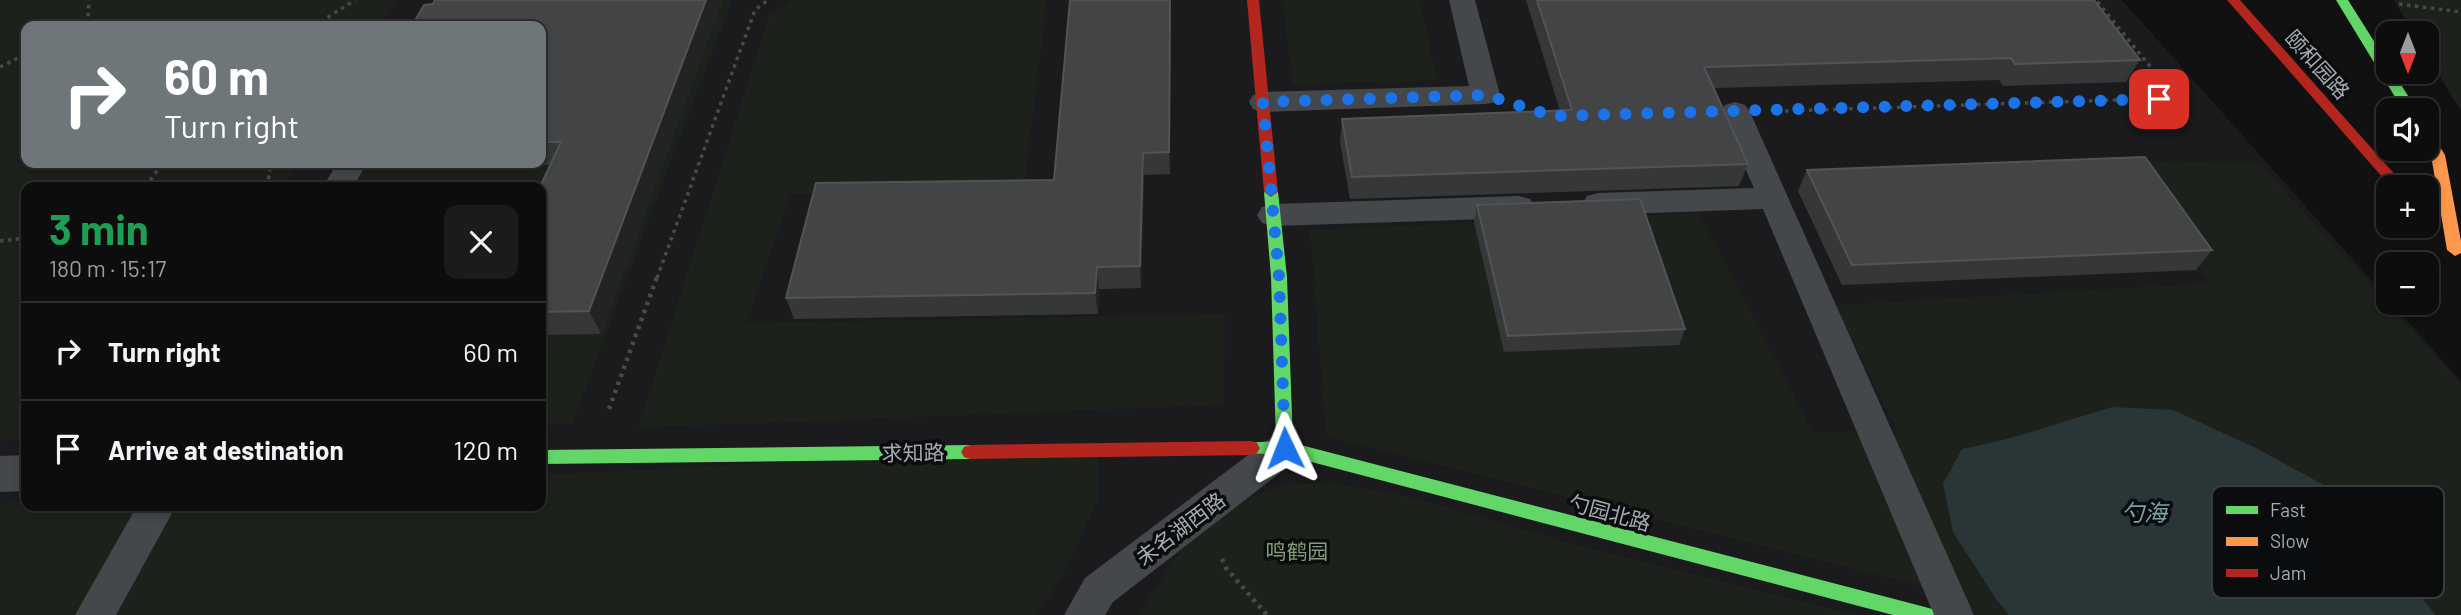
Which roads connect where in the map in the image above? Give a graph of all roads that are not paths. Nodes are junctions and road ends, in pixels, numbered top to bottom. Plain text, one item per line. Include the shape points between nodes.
1 (1253, 0) edge
2 (1462, 0) edge
3 (2233, 0) edge
4 (2342, 0) edge
5 (2403, 98) edge
6 (1263, 102) junction
7 (1735, 112) road end
8 (2439, 160) edge
9 (2388, 175) edge
10 (1774, 198) junction
11 (1273, 215) junction
12 (2439, 232) edge
13 (2458, 253) edge
14 (1285, 448) junction
15 (546, 457) edge
16 (21, 473) edge
17 (0, 474) edge
18 (154, 511) edge
19 (95, 615) edge
20 (1084, 615) edge
21 (1925, 615) edge
22 (1954, 615) edge

1 - 6 street
2 - 6 lane via 1486,95
3 - 9 street, 颐和园路
4 - 5 street
6 - 11 street
7 - 10 lane
8 - 13 street
10 - 11 lane
10 - 22 lane
11 - 14 street
12 - 13 street
14 - 15 street, 求知路
14 - 20 lane, 未名湖西路 via 1099,590
14 - 21 street, 勺园北路
16 - 17 street
18 - 19 lane

